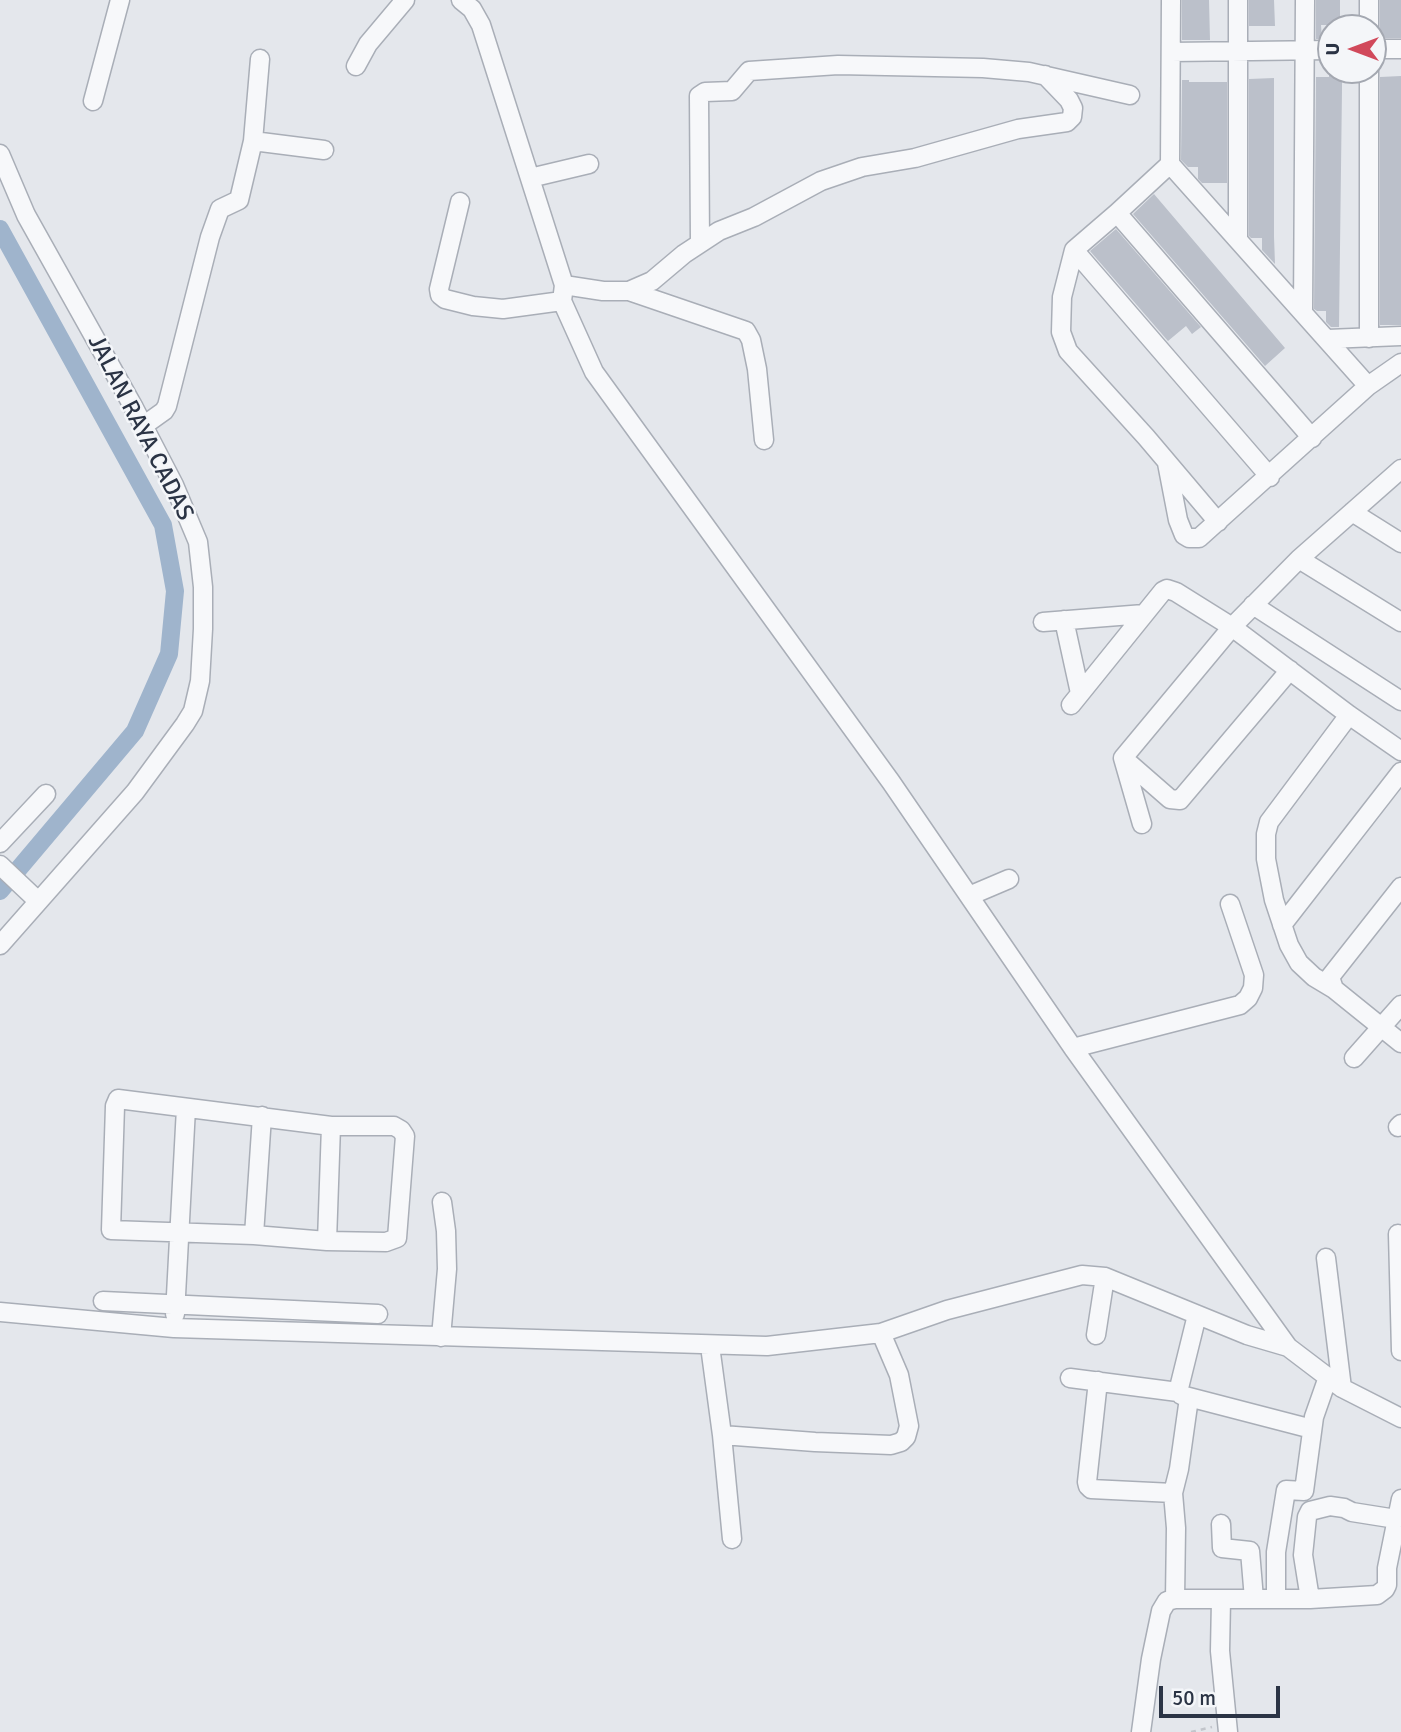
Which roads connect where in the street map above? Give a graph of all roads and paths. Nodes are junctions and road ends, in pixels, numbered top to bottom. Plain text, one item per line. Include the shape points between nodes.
1 (120, 0) edge
2 (405, 0) edge
3 (461, 0) edge
4 (1171, 0) edge
5 (1238, 0) edge
6 (1305, 0) edge
7 (1305, 50) junction
8 (1317, 50) edge
9 (1239, 51) junction
10 (1171, 52) junction
11 (260, 59) dead end
12 (356, 66) dead end
13 (1045, 75) junction
14 (1369, 84) edge
15 (1130, 95) dead end
16 (93, 101) dead end
17 (253, 141) junction
18 (324, 150) dead end
19 (0, 154) edge
20 (589, 164) dead end
21 (1170, 164) junction
22 (530, 178) junction
23 (460, 202) dead end
24 (1117, 213) junction
25 (1238, 240) junction
26 (700, 243) junction
27 (1073, 250) junction
28 (629, 291) junction
29 (563, 293) junction
30 (1303, 313) junction
31 (1401, 336) edge
32 (1369, 338) junction
33 (1328, 339) junction
34 (1401, 363) edge
35 (1368, 386) junction
36 (143, 426) junction
37 (1312, 438) junction
38 (764, 440) dead end
39 (1167, 463) junction
40 (1401, 469) edge
41 (1270, 477) junction
42 (1352, 512) junction
43 (1218, 522) junction
44 (1401, 543) edge
45 (1299, 559) junction
46 (1253, 606) junction
47 (1144, 614) junction
48 (1064, 620) junction
49 (1042, 622) dead end
50 (1401, 622) edge
51 (1232, 627) junction
52 (1290, 670) junction
53 (1401, 701) edge
54 (1349, 715) junction
55 (1401, 751) edge
56 (1123, 758) junction
57 (1401, 772) edge
58 (46, 794) dead end
59 (1142, 824) dead end
60 (0, 843) edge
61 (0, 865) edge
62 (1009, 879) dead end
63 (1401, 887) edge
64 (32, 895) junction
65 (969, 896) junction
66 (1230, 904) dead end
67 (1282, 925) junction
68 (0, 945) edge
69 (1334, 989) junction
70 (1401, 1005) edge
71 (1383, 1028) junction
72 (1401, 1043) edge
73 (1073, 1048) junction
74 (1354, 1058) dead end
75 (186, 1108) junction
76 (262, 1116) junction
77 (331, 1126) junction
78 (442, 1202) dead end
79 (178, 1233) junction
80 (1398, 1234) dead end
81 (254, 1235) junction
82 (327, 1241) junction
83 (1326, 1258) dead end
84 (1105, 1278) junction
85 (103, 1301) dead end
86 (176, 1304) junction
87 (0, 1312) edge
88 (378, 1314) dead end
89 (1198, 1315) junction
90 (174, 1328) junction
91 (881, 1333) junction
92 (1096, 1335) dead end
93 (441, 1337) junction
94 (710, 1346) junction
95 (1288, 1347) junction
96 (1401, 1351) edge
97 (1070, 1378) dead end
98 (1098, 1381) junction
99 (1335, 1382) junction
100 (1184, 1395) junction
101 (1401, 1418) edge
102 (1312, 1429) junction
103 (722, 1435) junction
104 (1173, 1493) junction
105 (1401, 1499) edge
106 (1396, 1519) junction
107 (1222, 1524) dead end
108 (732, 1539) dead end
109 (1250, 1551) junction
110 (1276, 1552) junction
111 (1394, 1589) edge
112 (1175, 1598) junction
113 (1254, 1598) junction
114 (1276, 1598) junction
115 (1310, 1598) junction
116 (1222, 1600) junction
117 (1227, 1728) edge
118 (1141, 1732) edge
119 (1191, 1732) edge

1 - 16 street
2 - 12 street
3 - 22 street via 481,25
4 - 10 street
5 - 9 street
6 - 7 street
7 - 8 street
7 - 9 street
7 - 30 street
9 - 10 street
9 - 25 street
10 - 21 street
11 - 17 street
13 - 15 street
13 - 26 street via 1073,108 1067,122 1018,129 844,172
13 - 26 street via 983,68 838,65 749,71 733,92 705,92 699,96
14 - 32 street
17 - 18 street
17 - 36 street via 239,200 220,209 210,237 167,406
19 - 36 street, JALAN RAYA CADAS via 26,215
20 - 22 street
21 - 24 street
21 - 25 street
22 - 29 street
23 - 29 street via 440,295 473,306 503,309
24 - 27 street
24 - 37 street
25 - 30 street
26 - 28 street via 652,281
27 - 39 street via 1060,311 1063,341
27 - 41 street
28 - 29 street
28 - 38 street via 746,331 757,369
29 - 65 street via 576,337 594,372
30 - 33 street
31 - 32 street
32 - 33 street
33 - 35 street
34 - 35 street
35 - 37 street
36 - 64 street, JALAN RAYA CADAS via 198,542 203,653 197,698 185,724 135,792
37 - 41 street
39 - 43 street
39 - 43 street via 1184,535 1199,538
40 - 42 street
41 - 43 street
42 - 44 street
42 - 45 street
45 - 46 street
45 - 50 street
46 - 51 street
46 - 53 street
47 - 48 street
47 - 48 street via 1076,699
47 - 51 street via 1163,591 1171,589
48 - 49 street
51 - 52 street
51 - 56 street
52 - 54 street
52 - 56 street via 1180,800 1170,799
54 - 55 street
54 - 67 street via 1269,822 1266,859
56 - 59 street
57 - 67 street
58 - 60 street
61 - 64 street
62 - 65 street
63 - 69 street via 1332,972
64 - 68 street, JALAN RAYA CADAS
65 - 73 street
66 - 73 street via 1254,975 1248,998 1240,1004
67 - 69 street via 1299,963
69 - 71 street
70 - 71 street
71 - 72 street
71 - 74 street
73 - 95 street
75 - 76 street
75 - 79 street
75 - 79 street via 123,1099 115,1106 111,1230
76 - 77 street
76 - 81 street
77 - 82 street
77 - 82 street via 394,1126 405,1136 397,1238 386,1242
78 - 93 street via 447,1269
79 - 81 street
79 - 86 street
80 - 96 street
81 - 82 street
83 - 99 street
84 - 89 street
84 - 91 street via 1082,1275 1058,1280
84 - 92 street
85 - 86 street
86 - 88 street
86 - 90 street
87 - 90 street
89 - 95 street
89 - 100 street
90 - 93 street
91 - 94 street via 767,1346
91 - 103 street via 899,1375 909,1426 901,1442
93 - 94 street
94 - 103 street
95 - 99 street
97 - 98 street
98 - 100 street
98 - 104 street via 1088,1486
99 - 101 street
99 - 102 street
100 - 102 street
100 - 104 street
102 - 110 street via 1304,1490 1286,1490
103 - 108 street
104 - 112 street
105 - 106 street
106 - 111 street via 1387,1568
106 - 115 street via 1331,1506 1310,1511 1303,1555
107 - 109 street via 1222,1548
109 - 110 street
109 - 113 street
110 - 114 street
111 - 115 street via 1373,1596
112 - 116 street
112 - 118 street via 1161,1611
113 - 114 street
113 - 116 street
114 - 115 street
116 - 117 street via 1220,1651
117 - 119 path

